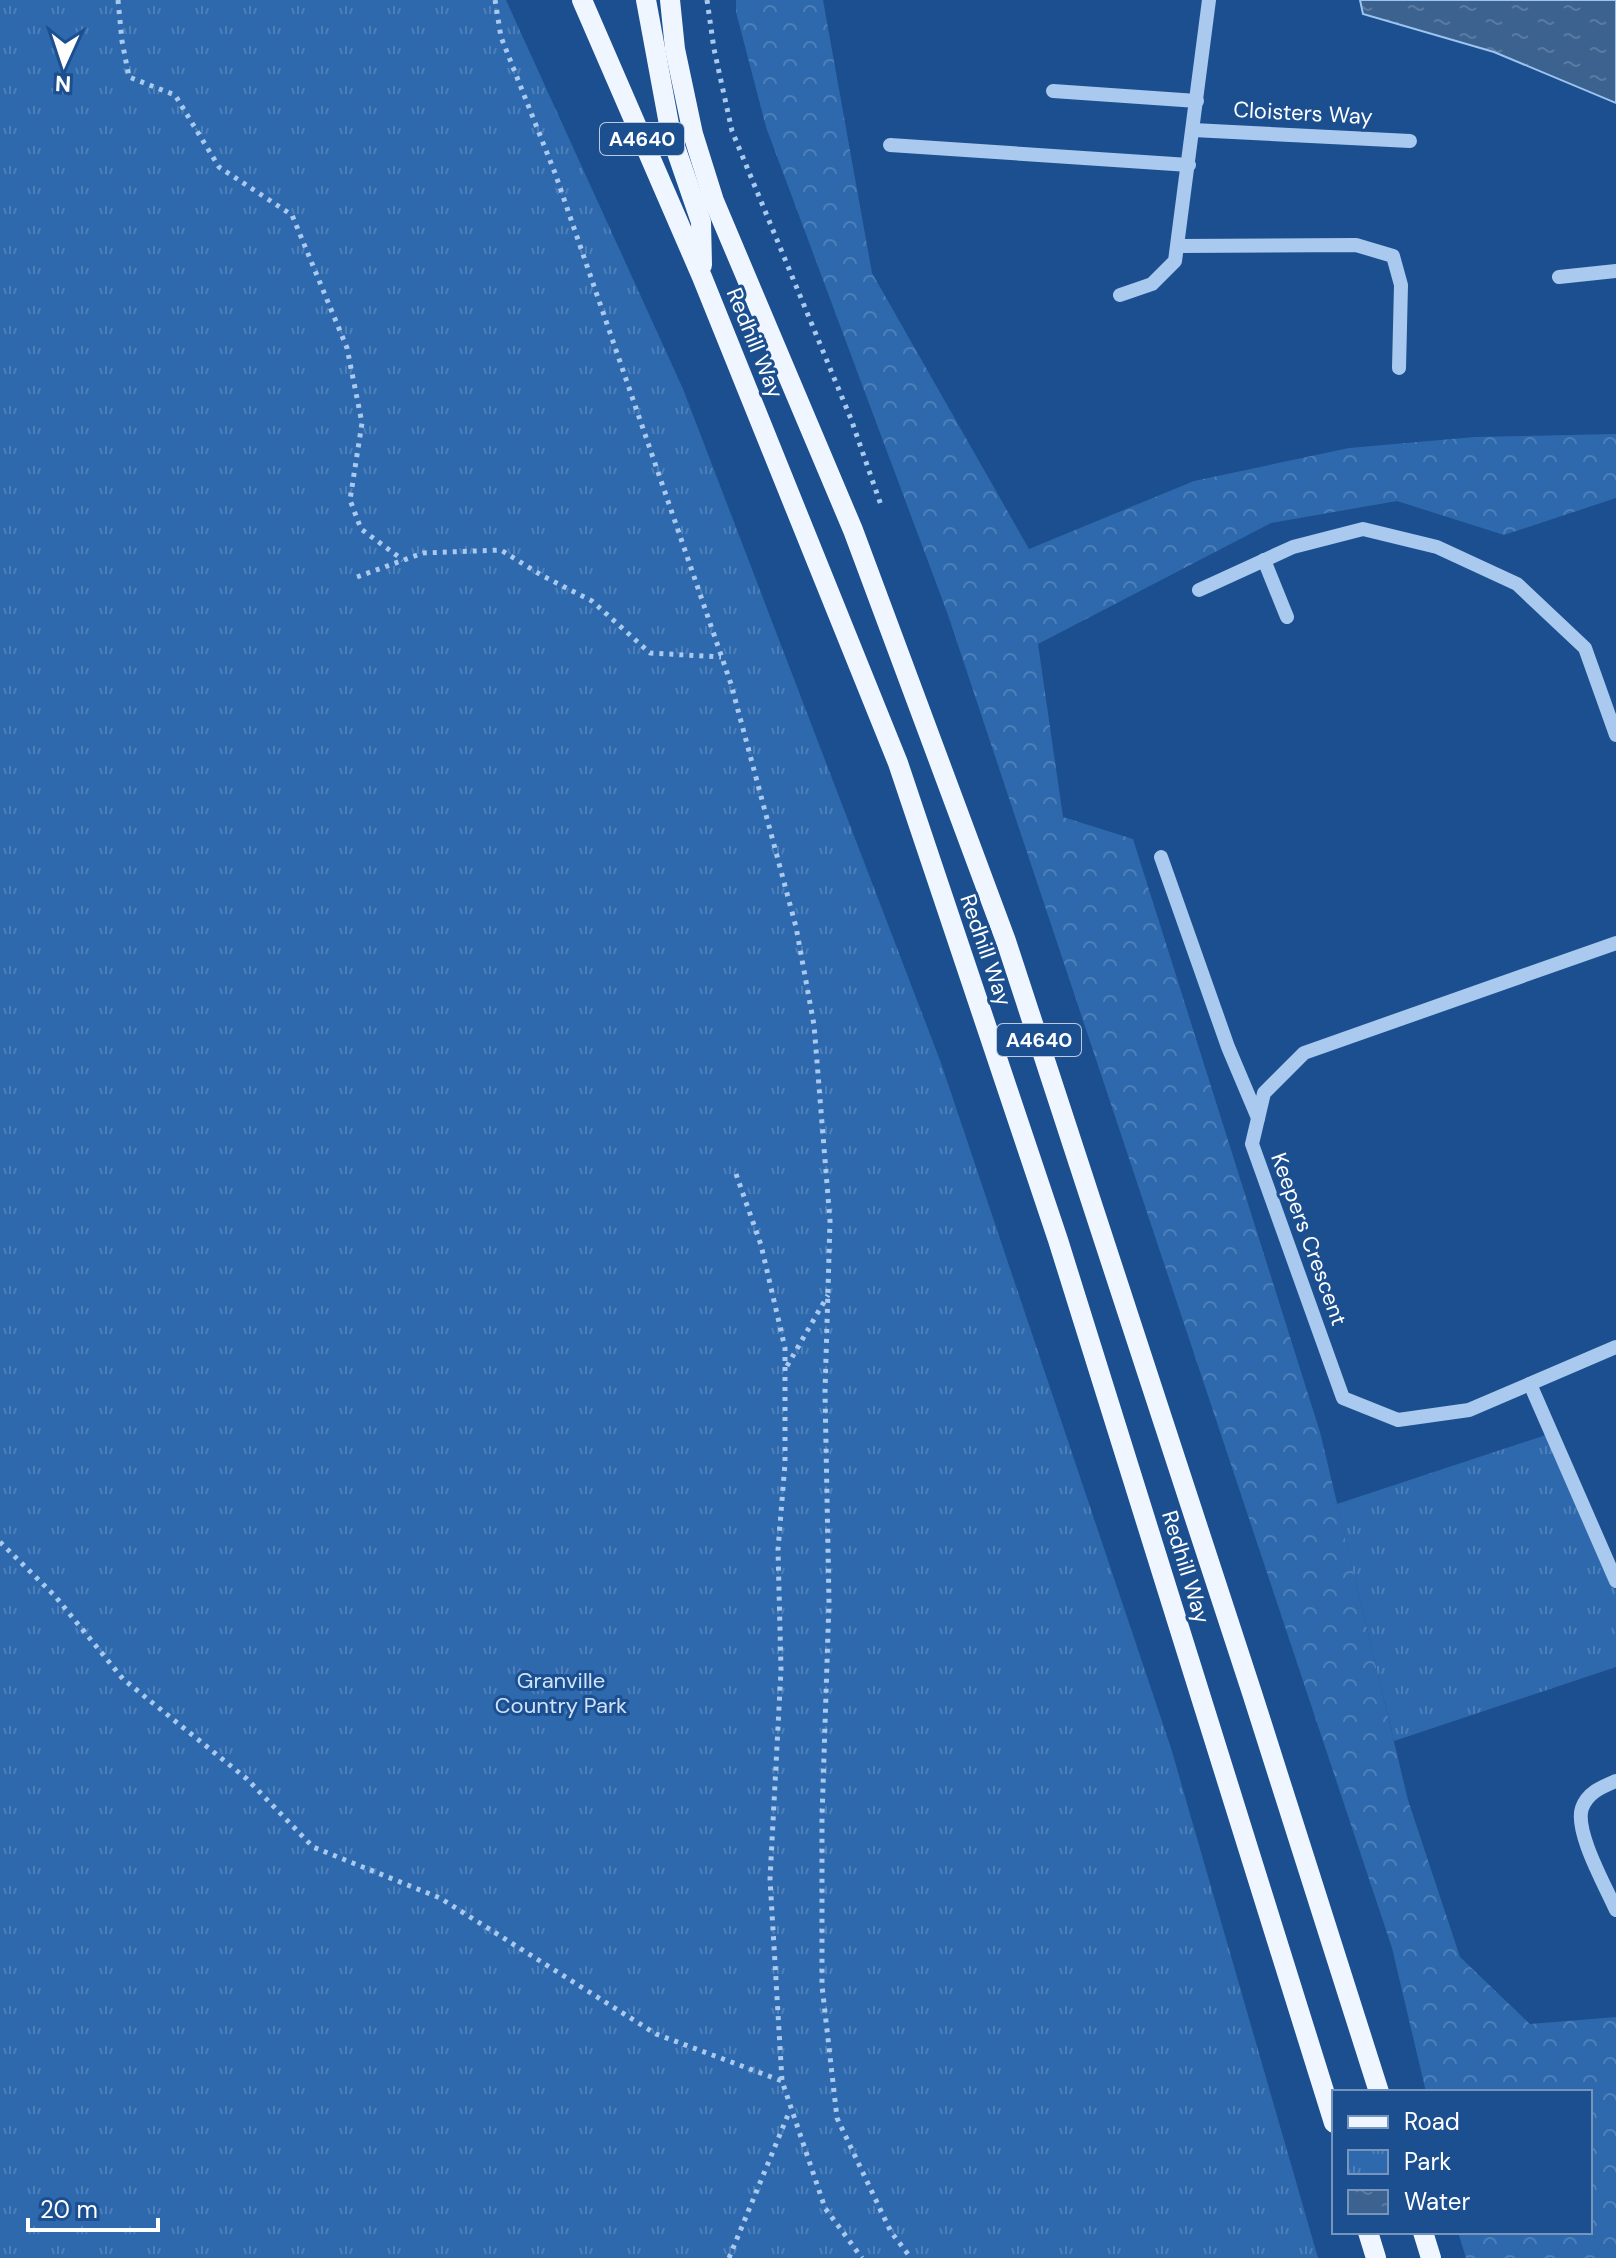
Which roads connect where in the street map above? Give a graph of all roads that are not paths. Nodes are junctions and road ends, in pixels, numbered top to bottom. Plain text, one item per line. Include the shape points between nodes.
1 (582, 0) edge
2 (646, 0) edge
3 (670, 0) edge
4 (1209, 0) edge
5 (1053, 91) dead end
6 (1197, 101) junction
7 (1193, 130) junction
8 (1410, 141) dead end
9 (890, 145) dead end
10 (1189, 165) junction
11 (1178, 246) junction
12 (1616, 271) edge
13 (702, 277) junction
14 (1559, 277) dead end
15 (1120, 295) dead end
16 (1399, 368) dead end
17 (1264, 560) junction
18 (1199, 590) dead end
19 (1287, 617) dead end
20 (1616, 735) edge
21 (1161, 857) dead end
22 (1616, 943) edge
23 (1258, 1118) junction
24 (1616, 1347) edge
25 (1530, 1384) junction
26 (1616, 1581) edge
27 (1616, 1781) edge
28 (1616, 1910) edge
29 (1378, 2090) edge
30 (1332, 2117) edge
31 (1369, 2234) edge
32 (1424, 2234) edge
33 (1376, 2258) edge
34 (1431, 2258) edge

1 - 13 main road, Redhill Way / A4640
2 - 13 main road, A4640 via 671,135 701,222
3 - 29 main road, Redhill Way / A4640 via 693,134 714,201 853,530 1006,941
4 - 6 street
5 - 6 street
6 - 7 street
7 - 8 street, Cloisters Way
7 - 10 street
9 - 10 street
10 - 11 street
11 - 15 street via 1175,261 1152,284
11 - 16 street via 1356,245 1393,256 1401,285
12 - 14 street
13 - 30 main road, Redhill Way / A4640 via 903,778 1058,1240
17 - 18 street
17 - 19 street
17 - 20 street via 1363,529 1437,547 1517,584 1585,648
21 - 23 street
22 - 23 street, Keepers Crescent via 1304,1053 1264,1093
23 - 25 street, Keepers Crescent via 1252,1144 1343,1398 1398,1420 1469,1410
24 - 25 street, Keepers Crescent
25 - 26 street
27 - 28 street via 1595,1790 1581,1820
31 - 33 main road
32 - 34 main road

